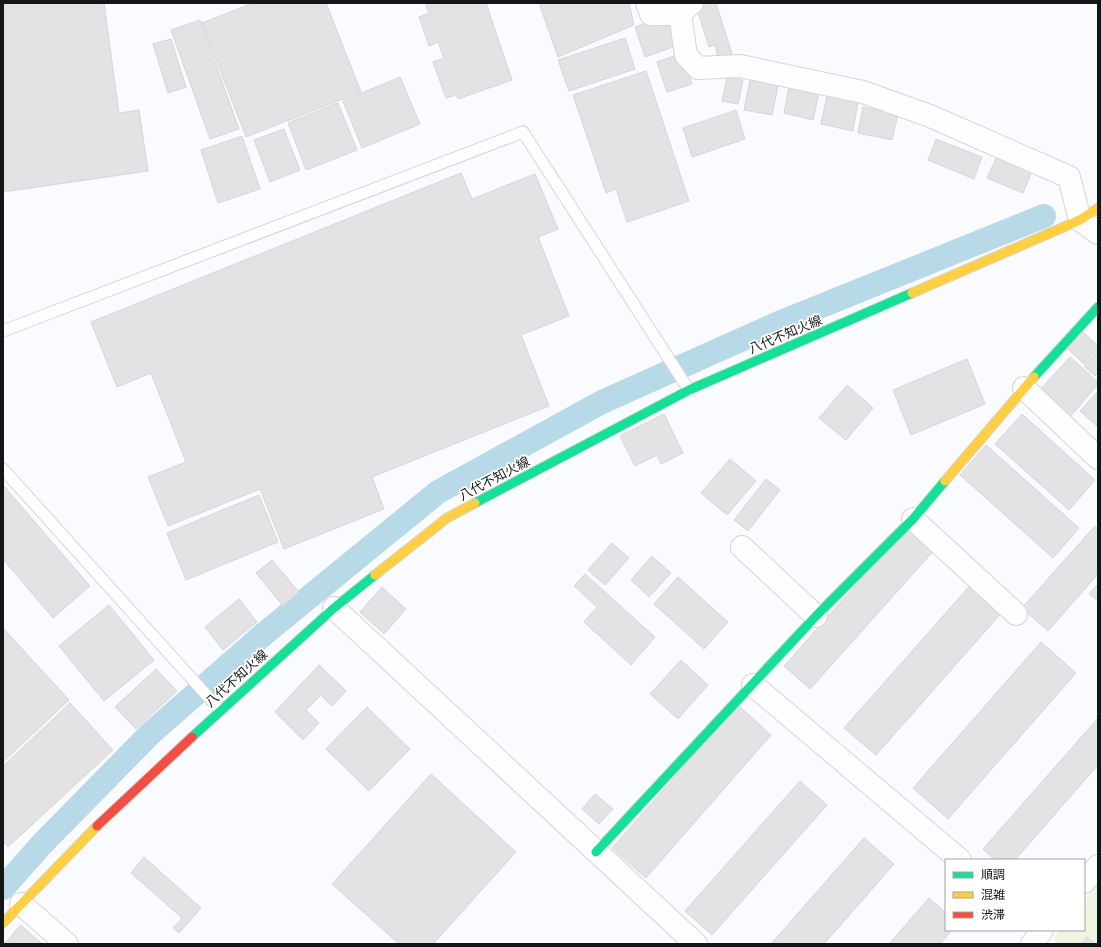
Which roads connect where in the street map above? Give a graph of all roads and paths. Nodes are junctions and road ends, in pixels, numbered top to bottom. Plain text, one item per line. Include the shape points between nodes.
1 (647, 3) edge
2 (686, 8) edge
3 (1098, 208) edge
4 (1080, 220) junction
5 (1098, 233) edge
6 (1098, 307) edge
7 (3, 331) edge
8 (1024, 388) junction
9 (689, 390) junction
10 (1098, 458) edge
11 (3, 469) edge
12 (913, 519) junction
13 (742, 547) dead end
14 (334, 608) junction
15 (1016, 614) dead end
16 (816, 616) junction
17 (753, 685) junction
18 (220, 710) junction
19 (596, 852) junction
20 (959, 859) edge
21 (1098, 866) edge
22 (1085, 881) edge
23 (21, 904) junction
24 (3, 923) edge
25 (67, 944) edge
26 (696, 944) edge

1 - 2 street via 651,14
2 - 4 street via 686,55 698,68 740,66 863,92 930,116 1069,177
3 - 4 main road, 八代不知火線
4 - 5 street
4 - 9 main road, 八代不知火線
6 - 8 main road
7 - 9 lane via 523,132
8 - 10 street
8 - 12 main road
9 - 14 main road, 八代不知火線 via 446,518
11 - 18 lane
12 - 15 street
12 - 16 main road
13 - 16 street
14 - 18 main road, 八代不知火線
14 - 19 street
16 - 17 main road
17 - 19 main road
17 - 20 street
18 - 23 main road, 八代不知火線 via 88,835
19 - 26 street
21 - 22 street
23 - 24 main road, 八代不知火線
23 - 25 street

